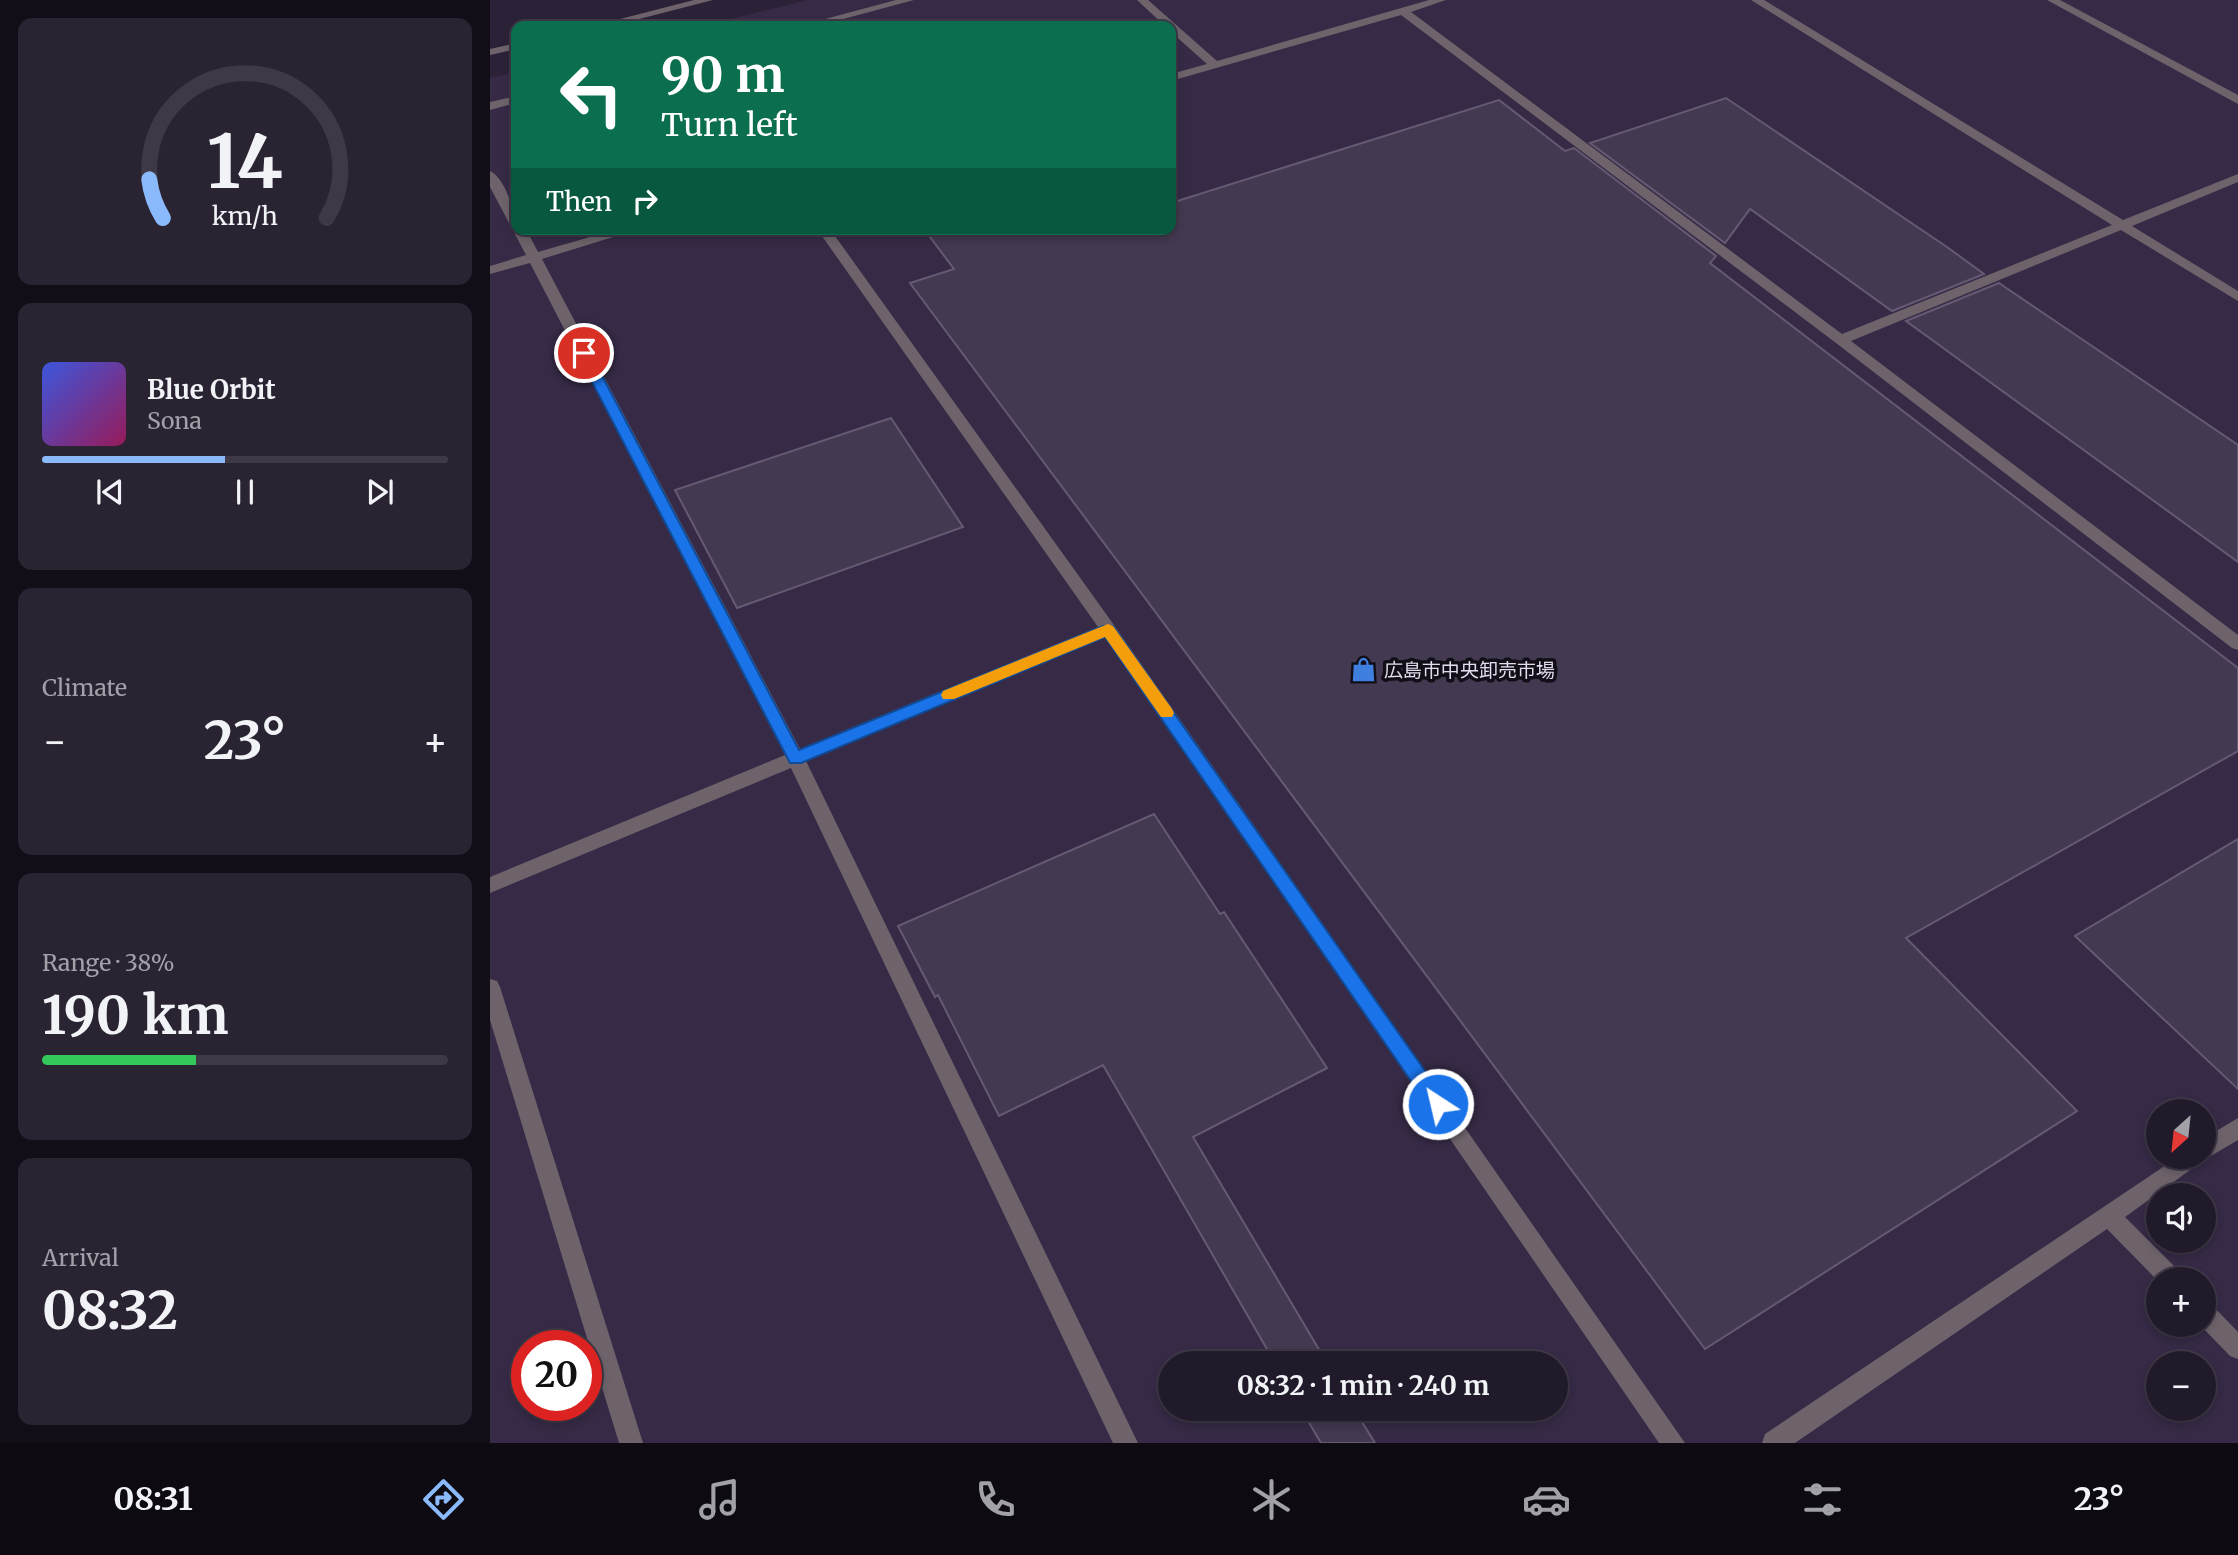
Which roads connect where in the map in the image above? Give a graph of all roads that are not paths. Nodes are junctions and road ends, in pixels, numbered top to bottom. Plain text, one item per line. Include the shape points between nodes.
1 (708, 0) edge
2 (909, 0) edge
3 (1142, 0) edge
4 (1441, 0) edge
5 (1756, 0) edge
6 (2052, 0) edge
7 (1402, 11) junction
8 (620, 21) edge
9 (825, 21) edge
10 (1165, 21) edge
11 (1176, 31) edge
12 (511, 47) edge
13 (490, 52) edge
14 (1214, 65) junction
15 (1176, 76) edge
16 (511, 100) edge
17 (2238, 100) edge
18 (490, 106) edge
19 (490, 175) edge
20 (2238, 178) edge
21 (511, 215) edge
22 (2123, 225) junction
23 (522, 235) edge
24 (612, 235) edge
25 (827, 235) edge
26 (534, 257) junction
27 (490, 270) edge
28 (2238, 297) edge
29 (1841, 340) junction
30 (1108, 629) junction
31 (2238, 643) edge
32 (796, 759) junction
33 (490, 885) edge
34 (490, 987) edge
35 (2238, 1128) edge
36 (2216, 1143) edge
37 (2178, 1169) edge
38 (2109, 1216) junction
39 (2159, 1267) edge
40 (2216, 1325) edge
41 (2238, 1348) edge
42 (631, 1443) edge
43 (1126, 1443) edge
44 (1673, 1443) edge
45 (1774, 1443) edge

1 - 8 street
2 - 9 street
3 - 10 street
4 - 7 street
5 - 22 street
6 - 17 street
7 - 14 street
7 - 29 street
11 - 14 street
12 - 13 street
14 - 15 street
16 - 18 street
19 - 21 street
20 - 22 street
22 - 28 street
22 - 29 street
23 - 26 street
24 - 26 street
25 - 30 street
26 - 27 street
26 - 32 street
29 - 31 street
30 - 32 street
30 - 44 street
32 - 33 street
32 - 43 street
34 - 42 street
35 - 36 street
37 - 38 street
38 - 39 street
38 - 45 street
40 - 41 street

